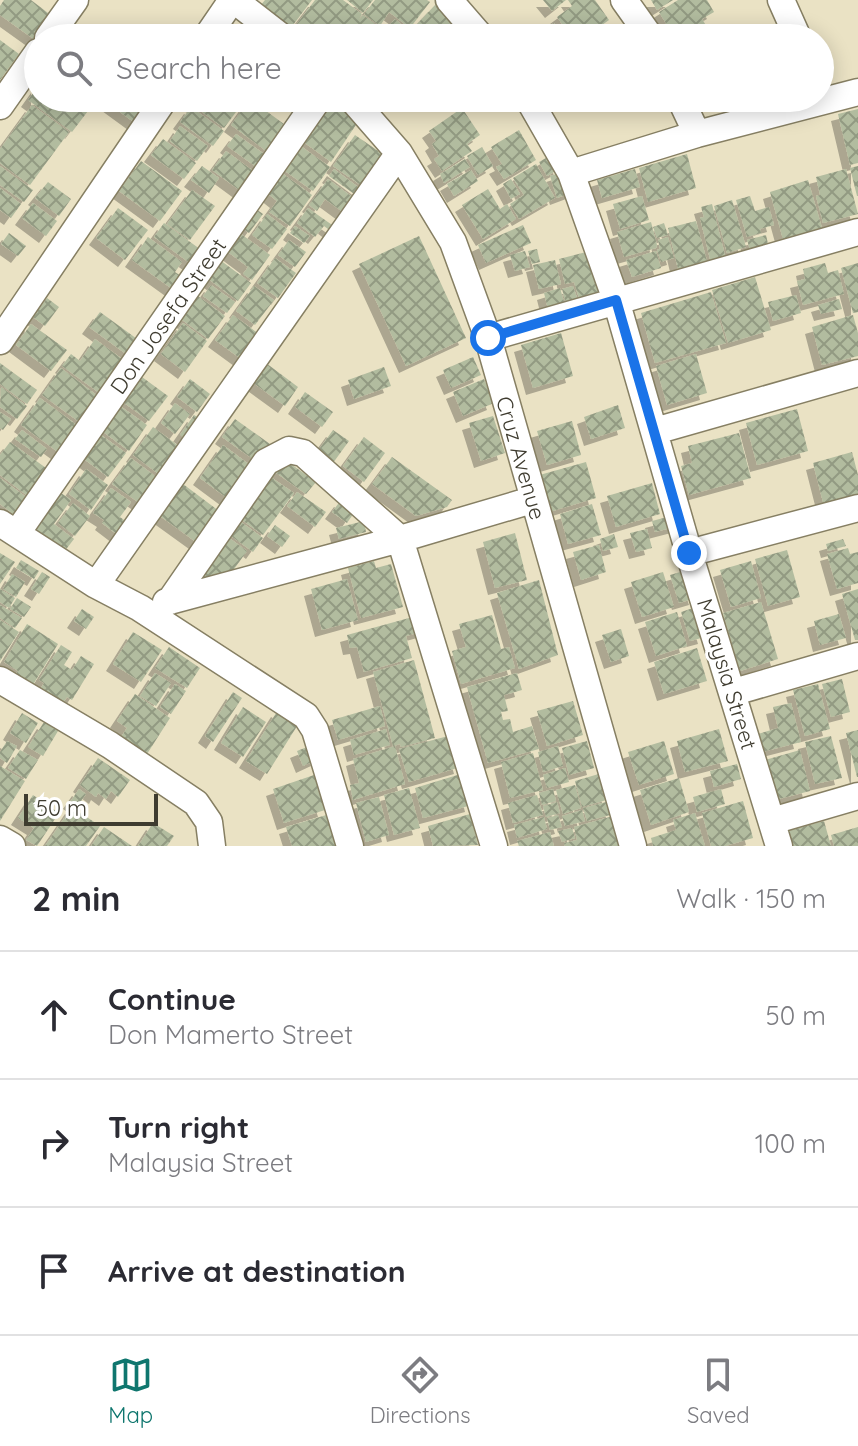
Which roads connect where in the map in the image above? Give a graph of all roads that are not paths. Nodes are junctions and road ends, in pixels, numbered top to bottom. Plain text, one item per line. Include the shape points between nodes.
1 (75, 0) edge
2 (233, 0) edge
3 (449, 0) edge
4 (624, 0) edge
5 (781, 0) edge
6 (58, 24) edge
7 (216, 24) edge
8 (265, 24) edge
9 (470, 24) edge
10 (641, 24) edge
11 (792, 24) edge
12 (24, 72) edge
13 (858, 92) edge
14 (834, 95) edge
15 (0, 106) edge
16 (155, 112) edge
17 (309, 112) edge
18 (363, 112) edge
19 (536, 112) edge
20 (687, 112) edge
21 (769, 112) edge
22 (697, 134) junction
23 (399, 153) junction
24 (571, 173) junction
25 (858, 232) edge
26 (616, 300) junction
27 (488, 338) junction
28 (0, 341) edge
29 (858, 373) edge
30 (655, 431) junction
31 (532, 500) junction
32 (858, 508) edge
33 (8, 528) edge
34 (400, 539) junction
35 (689, 553) junction
36 (96, 585) junction
37 (170, 601) junction
38 (140, 608) junction
39 (858, 656) edge
40 (0, 680) edge
41 (734, 692) junction
42 (858, 796) edge
43 (776, 834) edge
44 (0, 839) edge
45 (12, 846) edge
46 (212, 846) edge
47 (350, 846) edge
48 (494, 846) edge
49 (633, 846) edge

1 - 6 street
2 - 7 street
2 - 8 street
3 - 9 street
4 - 10 street
5 - 11 street
12 - 15 street
13 - 14 street
16 - 28 street
17 - 33 street, Don Josefa Street
18 - 23 street, Cruz Avenue
19 - 24 street, Malaysia Street
20 - 22 street
21 - 22 street
22 - 24 street
23 - 27 street, Cruz Avenue via 453,242
23 - 36 street
24 - 26 street, Malaysia Street
25 - 26 street
26 - 27 street
26 - 30 street, Malaysia Street
27 - 31 street, Cruz Avenue
29 - 30 street
30 - 35 street, Malaysia Street
31 - 34 street
31 - 49 street, Cruz Avenue
32 - 35 street
33 - 36 street
34 - 37 street
34 - 37 street via 303,453 289,450 266,462
34 - 48 street
35 - 41 street, Malaysia Street
36 - 38 street
37 - 38 street
38 - 47 street via 306,716 315,730
39 - 41 street
40 - 46 street via 196,803 209,822
41 - 43 street, Malaysia Street
42 - 43 street
44 - 45 street

